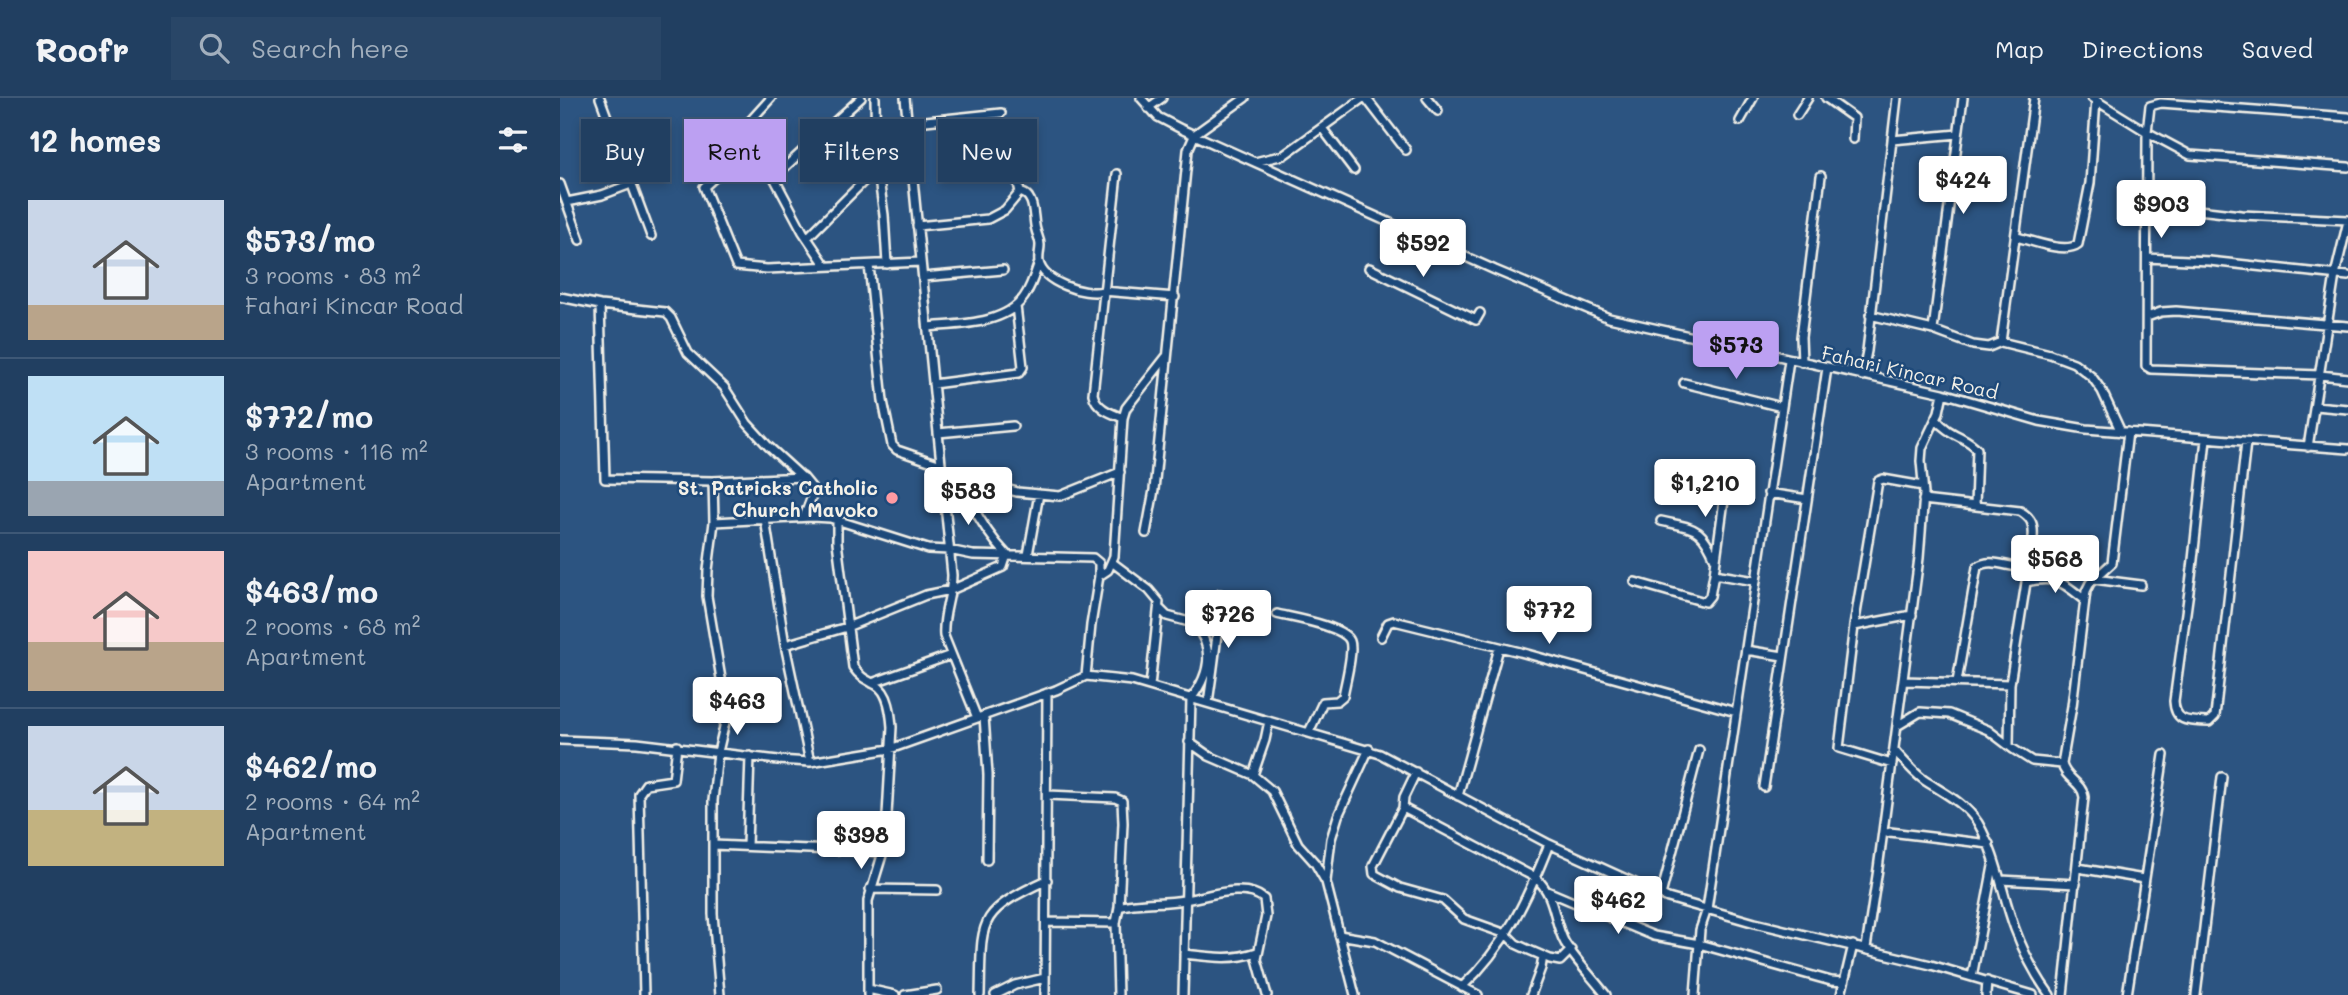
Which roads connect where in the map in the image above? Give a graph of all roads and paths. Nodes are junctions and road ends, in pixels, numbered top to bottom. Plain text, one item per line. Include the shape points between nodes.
1 (600, 98) edge
2 (771, 98) edge
3 (861, 98) edge
4 (874, 98) edge
5 (905, 98) edge
6 (1141, 98) edge
7 (1162, 98) edge
8 (1245, 98) edge
9 (1427, 98) edge
10 (1753, 98) edge
11 (1808, 98) edge
12 (1826, 98) edge
13 (1897, 98) edge
14 (1963, 98) edge
15 (2034, 98) edge
16 (1360, 99) edge
17 (2094, 99) edge
18 (1148, 108) junction
19 (1438, 111) dead end
20 (1001, 113) dead end
21 (1797, 115) dead end
22 (2348, 117) edge
23 (752, 119) edge
24 (875, 119) edge
25 (907, 119) edge
26 (924, 121) edge
27 (1740, 121) dead end
28 (1322, 128) junction
29 (2147, 132) junction
30 (1195, 134) junction
31 (1958, 134) junction
32 (1853, 139) dead end
33 (1892, 140) junction
34 (1406, 150) dead end
35 (1254, 162) junction
36 (786, 166) edge
37 (2348, 167) edge
38 (1354, 170) dead end
39 (1117, 174) dead end
40 (1821, 176) dead end
41 (710, 182) edge
42 (777, 182) edge
43 (864, 182) edge
44 (878, 182) edge
45 (913, 182) edge
46 (1018, 182) edge
47 (560, 184) edge
48 (631, 184) junction
49 (1020, 192) junction
50 (567, 202) junction
51 (2147, 204) junction
52 (2348, 221) edge
53 (917, 226) junction
54 (651, 236) dead end
55 (2017, 237) junction
56 (807, 238) junction
57 (580, 240) dead end
58 (2147, 258) junction
59 (921, 262) junction
60 (1039, 262) junction
61 (887, 264) junction
62 (869, 265) junction
63 (826, 267) junction
64 (1368, 268) dead end
65 (1003, 270) dead end
66 (2335, 275) junction
67 (2348, 276) edge
68 (923, 277) junction
69 (1103, 291) junction
70 (560, 297) edge
71 (1175, 297) junction
72 (600, 305) junction
73 (1016, 306) junction
74 (1480, 313) dead end
75 (1870, 316) junction
76 (2147, 317) junction
77 (2328, 325) junction
78 (2348, 326) edge
79 (928, 327) junction
80 (1933, 331) junction
81 (2001, 342) junction
82 (1167, 356) junction
83 (1789, 360) junction
84 (1802, 362) junction
85 (1827, 368) junction
86 (2320, 374) junction
87 (1861, 376) junction
88 (2348, 377) edge
89 (1684, 383) dead end
90 (933, 384) junction
91 (1943, 393) junction
92 (2315, 406) junction
93 (1782, 407) junction
94 (2348, 409) edge
95 (1122, 418) junction
96 (1936, 419) junction
97 (1013, 426) dead end
98 (2124, 432) junction
99 (938, 433) junction
100 (2206, 439) junction
101 (2246, 442) junction
102 (2308, 447) junction
103 (2348, 449) edge
104 (941, 465) junction
105 (1728, 471) dead end
106 (1121, 472) junction
107 (803, 477) junction
108 (943, 479) junction
109 (960, 480) junction
110 (713, 481) junction
111 (1923, 486) junction
112 (1768, 493) junction
113 (1039, 494) junction
114 (1807, 499) junction
115 (1923, 500) junction
116 (1975, 506) junction
117 (804, 517) junction
118 (765, 519) junction
119 (837, 520) junction
120 (1661, 521) dead end
121 (714, 522) junction
122 (1146, 533) dead end
123 (949, 550) junction
124 (1007, 555) junction
125 (1028, 555) junction
126 (1715, 560) junction
127 (1112, 563) junction
128 (2028, 567) junction
129 (1714, 574) junction
130 (1100, 576) junction
131 (2094, 579) junction
132 (1755, 581) junction
133 (1635, 582) dead end
134 (2026, 582) junction
135 (2141, 584) dead end
136 (951, 590) junction
137 (1220, 594) dead end
138 (2085, 600) junction
139 (1160, 609) junction
140 (1278, 614) dead end
141 (1912, 615) junction
142 (1854, 626) junction
143 (848, 627) junction
144 (1381, 637) dead end
145 (785, 645) junction
146 (1499, 648) junction
147 (1746, 650) junction
148 (951, 655) junction
149 (1783, 656) junction
150 (1086, 676) junction
151 (1903, 681) junction
152 (1957, 682) junction
153 (872, 683) junction
154 (2010, 684) junction
155 (1150, 685) junction
156 (1048, 693) junction
157 (1191, 699) junction
158 (1208, 704) junction
159 (1736, 712) junction
160 (981, 717) junction
161 (1269, 721) junction
162 (1897, 726) junction
163 (1309, 732) junction
164 (560, 740) edge
165 (1189, 743) junction
166 (677, 746) junction
167 (2009, 746) junction
168 (890, 749) junction
169 (1369, 750) junction
170 (1699, 750) dead end
171 (1894, 750) junction
172 (718, 752) junction
173 (2164, 755) dead end
174 (750, 756) junction
175 (810, 762) junction
176 (1892, 764) junction
177 (2062, 764) junction
178 (1416, 772) junction
179 (1253, 775) junction
180 (2222, 777) dead end
181 (1764, 788) dead end
182 (1048, 795) junction
183 (1458, 796) junction
184 (1402, 808) junction
185 (1883, 834) junction
186 (1549, 844) junction
187 (1989, 844) junction
188 (713, 845) junction
189 (747, 846) junction
190 (883, 852) junction
191 (987, 860) dead end
192 (1994, 860) junction
193 (2078, 868) junction
194 (1536, 878) junction
195 (2144, 879) junction
196 (1047, 880) junction
197 (2001, 880) junction
198 (1326, 882) junction
199 (2076, 884) junction
200 (870, 889) junction
201 (937, 890) dead end
202 (1547, 891) junction
203 (1661, 895) junction
204 (1186, 900) junction
205 (1119, 907) junction
206 (1707, 909) junction
207 (1046, 922) junction
208 (1116, 923) junction
209 (1506, 934) junction
210 (1339, 935) junction
211 (1699, 944) junction
212 (1853, 945) junction
213 (1866, 948) junction
214 (1571, 950) junction
215 (1257, 952) junction
216 (1184, 954) junction
217 (1543, 956) junction
218 (1972, 977) junction
219 (1045, 978) junction
220 (1987, 981) junction
221 (1844, 982) junction
222 (1462, 987) junction
223 (937, 990) dead end
224 (868, 992) edge
225 (645, 995) edge
226 (720, 995) edge
227 (895, 995) edge
228 (905, 995) edge
229 (980, 995) edge
230 (995, 995) edge
231 (1045, 995) edge
232 (1118, 995) edge
233 (1183, 995) edge
234 (1267, 995) edge
235 (1355, 995) edge
236 (1478, 995) edge
237 (1531, 995) edge
238 (1606, 995) edge
239 (1695, 995) edge
240 (1841, 995) edge
241 (1986, 995) edge
242 (2034, 995) edge
243 (2050, 995) edge
244 (2063, 995) edge
245 (2127, 995) edge
246 (2196, 995) edge

1 - 48 street
2 - 23 street
3 - 36 street
4 - 24 street
5 - 25 street
6 - 18 street, Fahari Kincar Road
7 - 18 street
8 - 30 street
9 - 19 street
10 - 27 street
11 - 21 street
12 - 32 street via 1854,118
13 - 33 street
14 - 31 street
15 - 55 street
16 - 28 street
16 - 34 street
17 - 29 street
17 - 55 street via 2090,183 2078,244 2065,249
18 - 30 street, Fahari Kincar Road
20 - 26 street
22 - 29 street via 2154,104 2147,110
28 - 35 street via 1284,155
28 - 38 street
29 - 37 street via 2201,157
29 - 51 street
30 - 35 street, Fahari Kincar Road
30 - 71 street via 1188,150
31 - 33 street
31 - 80 street
33 - 75 street
35 - 83 street, Fahari Kincar Road via 1581,308
39 - 69 street
40 - 84 street via 1801,337
41 - 63 street via 704,187 736,266
42 - 56 street
43 - 56 street
44 - 61 street
45 - 53 street
46 - 49 street
47 - 50 street
48 - 50 street
48 - 54 street
49 - 53 street via 1005,210 988,219
49 - 60 street via 1031,202 1040,241
50 - 57 street
51 - 52 street
51 - 58 street
52 - 66 street
53 - 59 street
55 - 81 street
56 - 63 street
58 - 66 street
58 - 76 street
59 - 61 street
59 - 68 street
60 - 69 street via 1072,289 1093,294
60 - 73 street
61 - 62 street
62 - 63 street
62 - 104 street via 892,445
64 - 74 street via 1476,320
65 - 68 street
66 - 67 street
66 - 77 street
68 - 79 street
69 - 71 street
69 - 95 street via 1093,394 1104,410
70 - 72 street
71 - 82 street
72 - 107 street via 669,315 688,353 724,387 768,446
72 - 110 street via 605,479
73 - 79 street via 987,319
73 - 90 street via 1023,367 1019,373
75 - 80 street
75 - 87 street
76 - 77 street via 2176,311
76 - 86 street via 2146,366 2151,369
77 - 78 street
77 - 86 street
79 - 90 street
80 - 81 street via 1989,348
81 - 98 street via 2050,354 2086,370
82 - 95 street
82 - 122 street
83 - 84 street, Fahari Kincar Road
83 - 93 street
84 - 85 street, Fahari Kincar Road
85 - 87 street, Fahari Kincar Road
85 - 114 street
86 - 88 street
86 - 92 street
87 - 91 street, Fahari Kincar Road
89 - 93 street
90 - 99 street
91 - 96 street
91 - 98 street, Fahari Kincar Road via 2039,421
92 - 94 street
92 - 102 street
93 - 112 street
95 - 106 street
96 - 111 street via 1922,448
96 - 116 street via 1977,449
97 - 99 street
98 - 100 street, Fahari Kincar Road
98 - 131 street via 2112,563
99 - 104 street
100 - 101 street, Fahari Kincar Road
100 - 101 street via 2174,701 2179,718 2193,722 2209,722 2215,716
101 - 102 street, Fahari Kincar Road
102 - 103 street, Fahari Kincar Road
104 - 108 street
105 - 126 street
106 - 113 street via 1065,495
106 - 127 street
107 - 110 street
107 - 117 street via 812,488
108 - 109 street
108 - 123 street
109 - 113 street
109 - 124 street via 990,537
110 - 121 street
111 - 115 street
111 - 142 street via 1878,481
112 - 114 street
112 - 132 street
113 - 125 street
114 - 149 street
115 - 116 street
115 - 141 street
116 - 128 street via 2029,517 2034,527
117 - 118 street
117 - 119 street
118 - 121 street
118 - 145 street
119 - 123 street via 918,547
119 - 143 street
120 - 126 street via 1700,532
121 - 172 street via 707,596 727,714
123 - 124 street
123 - 136 street
124 - 125 street
124 - 136 street via 1000,569
125 - 130 street via 1093,558
126 - 129 street
127 - 130 street
127 - 139 street via 1156,596
128 - 134 street
128 - 152 street via 1988,562 1977,567
129 - 132 street
129 - 133 street via 1705,602
130 - 150 street
131 - 135 street
131 - 138 street
132 - 147 street
134 - 138 street via 2056,580
134 - 154 street
136 - 143 street via 926,595
136 - 148 street via 943,622
137 - 158 street
138 - 177 street
139 - 155 street
139 - 157 street via 1167,616 1193,623 1208,646 1207,672
140 - 163 street via 1333,629 1350,640 1343,696 1323,702
141 - 142 street
141 - 151 street
142 - 176 street via 1839,748
143 - 145 street
143 - 153 street via 853,667
144 - 146 street via 1394,621
145 - 175 street
146 - 159 street
146 - 183 street
147 - 149 street
147 - 159 street
148 - 153 street
148 - 160 street
149 - 181 street
150 - 155 street
150 - 156 street
151 - 152 street
151 - 162 street
152 - 154 street
153 - 168 street via 882,690 891,710
154 - 167 street
155 - 157 street
156 - 160 street
156 - 182 street
157 - 158 street
157 - 165 street
158 - 161 street
159 - 206 street
160 - 168 street
160 - 191 street via 988,775
161 - 163 street
161 - 179 street
162 - 167 street via 1914,714 1939,712 1988,730
162 - 171 street
163 - 169 street
164 - 166 street
165 - 179 street
165 - 204 street
166 - 172 street
166 - 225 street via 673,780 646,784 639,794
167 - 177 street via 2032,761
168 - 175 street
168 - 190 street
169 - 178 street
169 - 198 street via 1338,816
170 - 203 street
171 - 176 street
171 - 187 street via 1921,778 1969,811
172 - 174 street
172 - 188 street
173 - 195 street
174 - 175 street
174 - 189 street
176 - 185 street
177 - 193 street via 2064,773 2084,791
178 - 183 street
178 - 184 street
179 - 198 street via 1272,791 1298,844
180 - 246 street
182 - 196 street
182 - 205 street via 1122,801
183 - 186 street
184 - 194 street
184 - 209 street via 1373,866 1374,874 1400,888 1443,900 1464,919
185 - 187 street
185 - 213 street
186 - 194 street
186 - 203 street
187 - 192 street
188 - 189 street
188 - 226 street
189 - 190 street
190 - 200 street
192 - 197 street
192 - 218 street
193 - 195 street
193 - 199 street
194 - 202 street
194 - 209 street
195 - 245 street
196 - 207 street
196 - 229 street via 1012,896 986,921
197 - 199 street
197 - 243 street via 2015,929 2035,975
198 - 210 street
199 - 244 street
200 - 201 street
200 - 224 street
202 - 211 street via 1654,936
202 - 214 street
203 - 206 street
204 - 205 street
204 - 215 street via 1228,892 1261,896 1266,916
204 - 216 street
205 - 208 street
206 - 211 street
206 - 212 street
207 - 208 street
207 - 219 street
208 - 232 street
209 - 217 street
209 - 222 street
210 - 222 street via 1375,941
210 - 235 street
211 - 221 street
211 - 239 street
212 - 213 street
212 - 221 street
213 - 218 street
214 - 217 street via 1560,961
214 - 238 street
215 - 216 street via 1228,959
215 - 234 street
216 - 233 street
217 - 237 street
218 - 220 street
219 - 230 street
219 - 231 street
220 - 241 street
220 - 242 street
221 - 240 street
222 - 236 street
223 - 228 street
224 - 227 street

